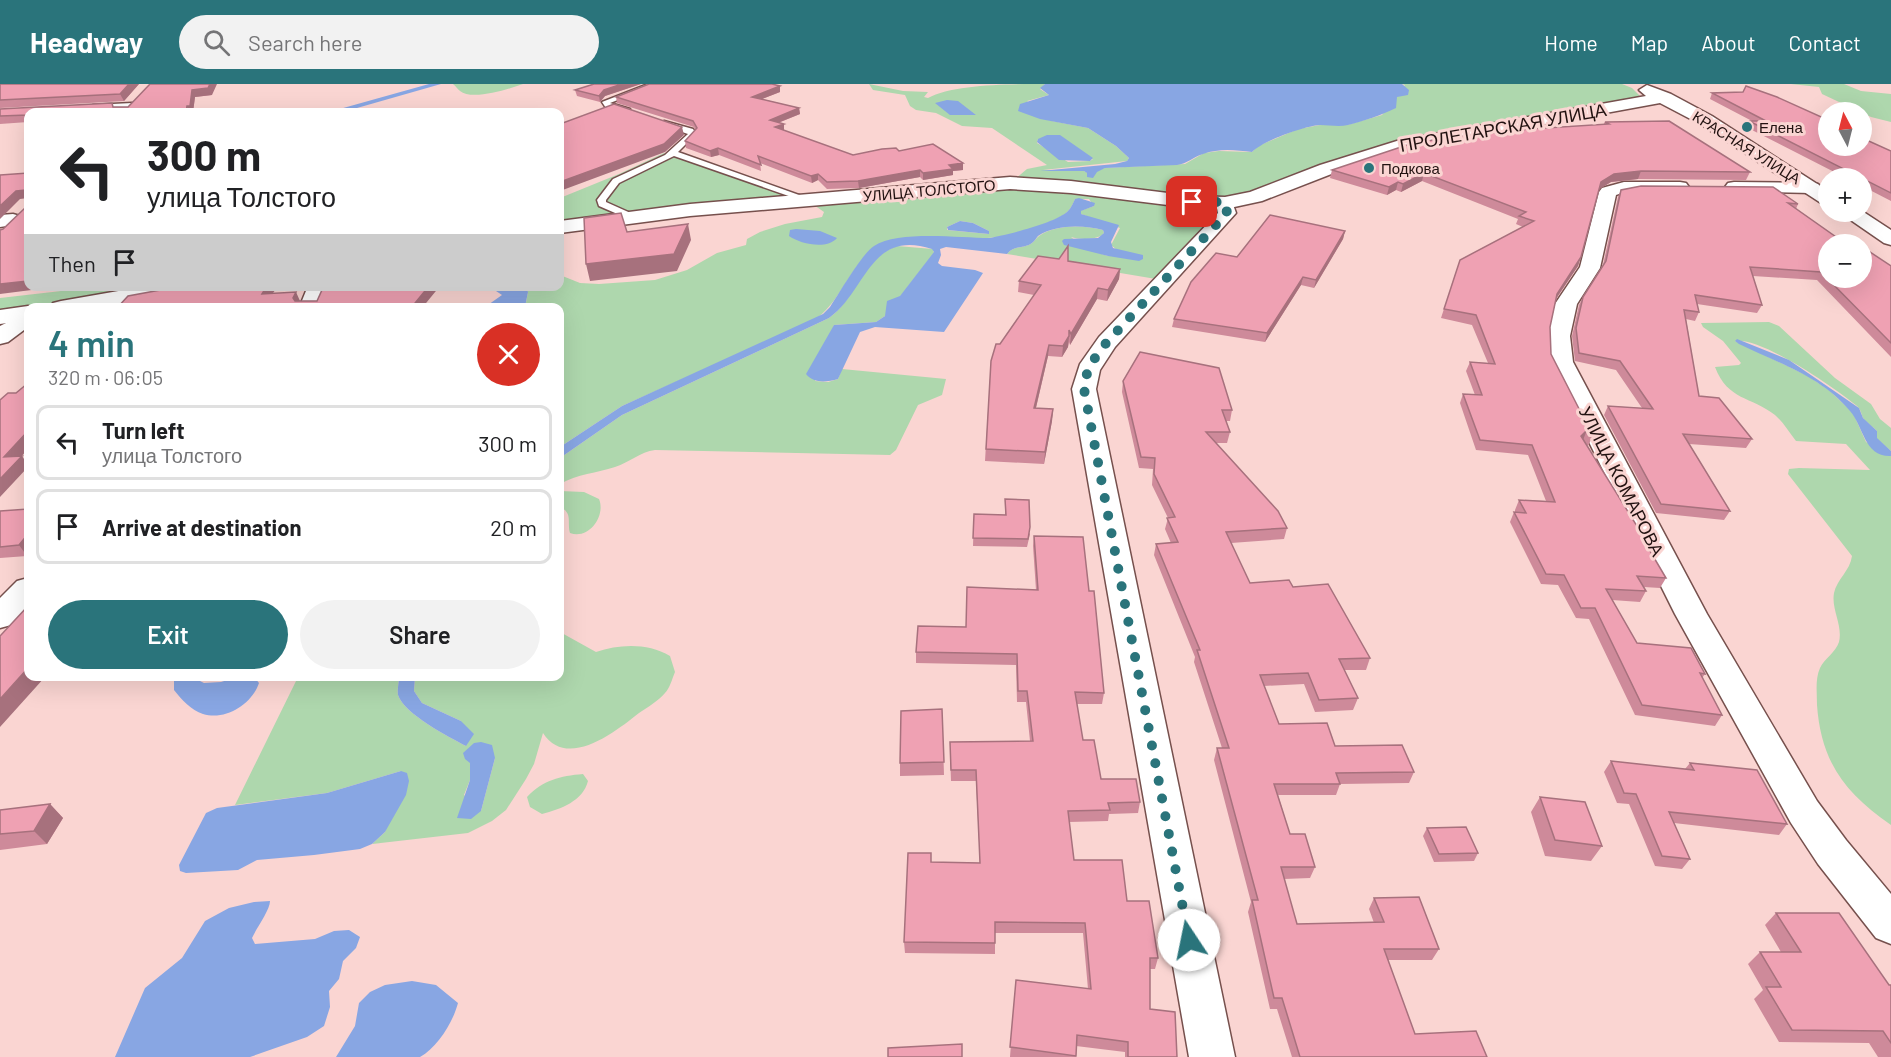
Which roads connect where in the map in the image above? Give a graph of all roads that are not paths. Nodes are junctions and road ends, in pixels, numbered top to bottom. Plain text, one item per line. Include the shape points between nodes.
1 (655, 84) edge
2 (1631, 84) edge
3 (144, 91) edge
4 (1665, 97) junction
5 (84, 107) edge
6 (106, 108) edge
7 (129, 108) edge
8 (640, 115) edge
9 (650, 118) edge
10 (673, 153) junction
11 (1818, 192) edge
12 (1818, 193) edge
13 (808, 200) junction
14 (1225, 202) junction
15 (24, 208) edge
16 (632, 217) junction
17 (1865, 222) edge
18 (4, 224) edge
19 (564, 226) edge
20 (1891, 239) edge
21 (161, 291) edge
22 (87, 303) edge
23 (24, 314) edge
24 (0, 317) edge
25 (24, 321) edge
26 (0, 337) edge
27 (24, 592) edge
28 (0, 617) edge
29 (1891, 925) edge
30 (1212, 1057) edge

1 - 8 lane via 606,102
2 - 4 main road, КРАСНАЯ УЛИЦА
3 - 7 street
4 - 11 main road, КРАСНАЯ УЛИЦА
4 - 14 main road, ПРОЛЕТАРСКАЯ УЛИЦА via 1400,145 1255,197
5 - 6 lane
9 - 10 lane, УЛИЦА ТОЛСТОГО via 692,132
10 - 13 lane
10 - 16 lane, УЛИЦА ТОЛСТОГО via 616,181 601,200 602,204
12 - 29 street, УЛИЦА КОМАРОВА via 1638,186 1612,189 1608,192 1590,268 1566,304 1558,345 1561,362 1696,625 1804,812
13 - 14 main road, УЛИЦА ТОЛСТОГО via 1011,183
13 - 16 main road, УЛИЦА ТОЛСТОГО
14 - 30 street via 1227,213 1222,220 1093,360 1084,389
15 - 18 street
16 - 19 main road, УЛИЦА ТОЛСТОГО
17 - 20 main road
21 - 22 main road
23 - 24 main road
25 - 26 street
27 - 28 street

